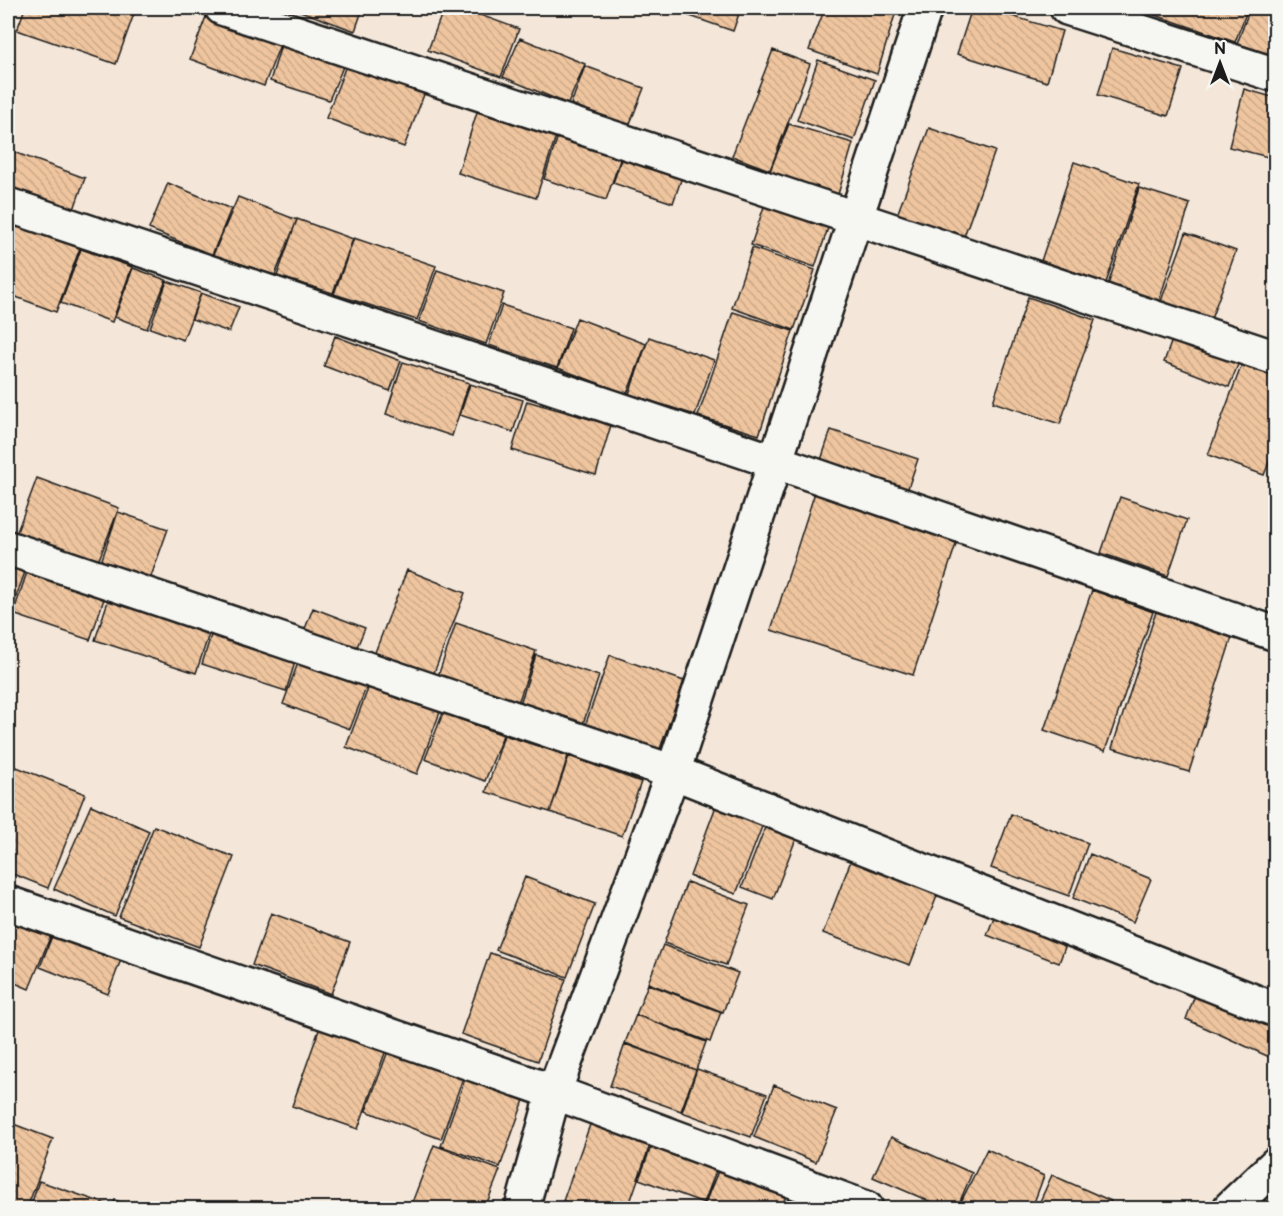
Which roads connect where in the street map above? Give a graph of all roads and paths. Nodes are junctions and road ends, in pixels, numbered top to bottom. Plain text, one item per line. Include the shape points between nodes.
1 (222, 8) edge
2 (925, 8) edge
3 (1067, 8) edge
4 (1275, 75) edge
5 (8, 205) edge
6 (856, 219) junction
7 (1275, 358) edge
8 (777, 462) junction
9 (8, 548) edge
10 (1275, 634) edge
11 (673, 772) junction
12 (8, 903) edge
13 (1275, 1010) edge
14 (554, 1092) junction
15 (1275, 1164) edge
16 (522, 1209) edge
17 (866, 1209) edge
18 (1230, 1209) edge

1 - 6 street
2 - 6 street
3 - 4 street
5 - 8 street
6 - 7 street
6 - 8 street
8 - 10 street
8 - 11 street
9 - 11 street
11 - 13 street
11 - 14 street
12 - 14 street
14 - 16 street
14 - 17 street
15 - 18 street

